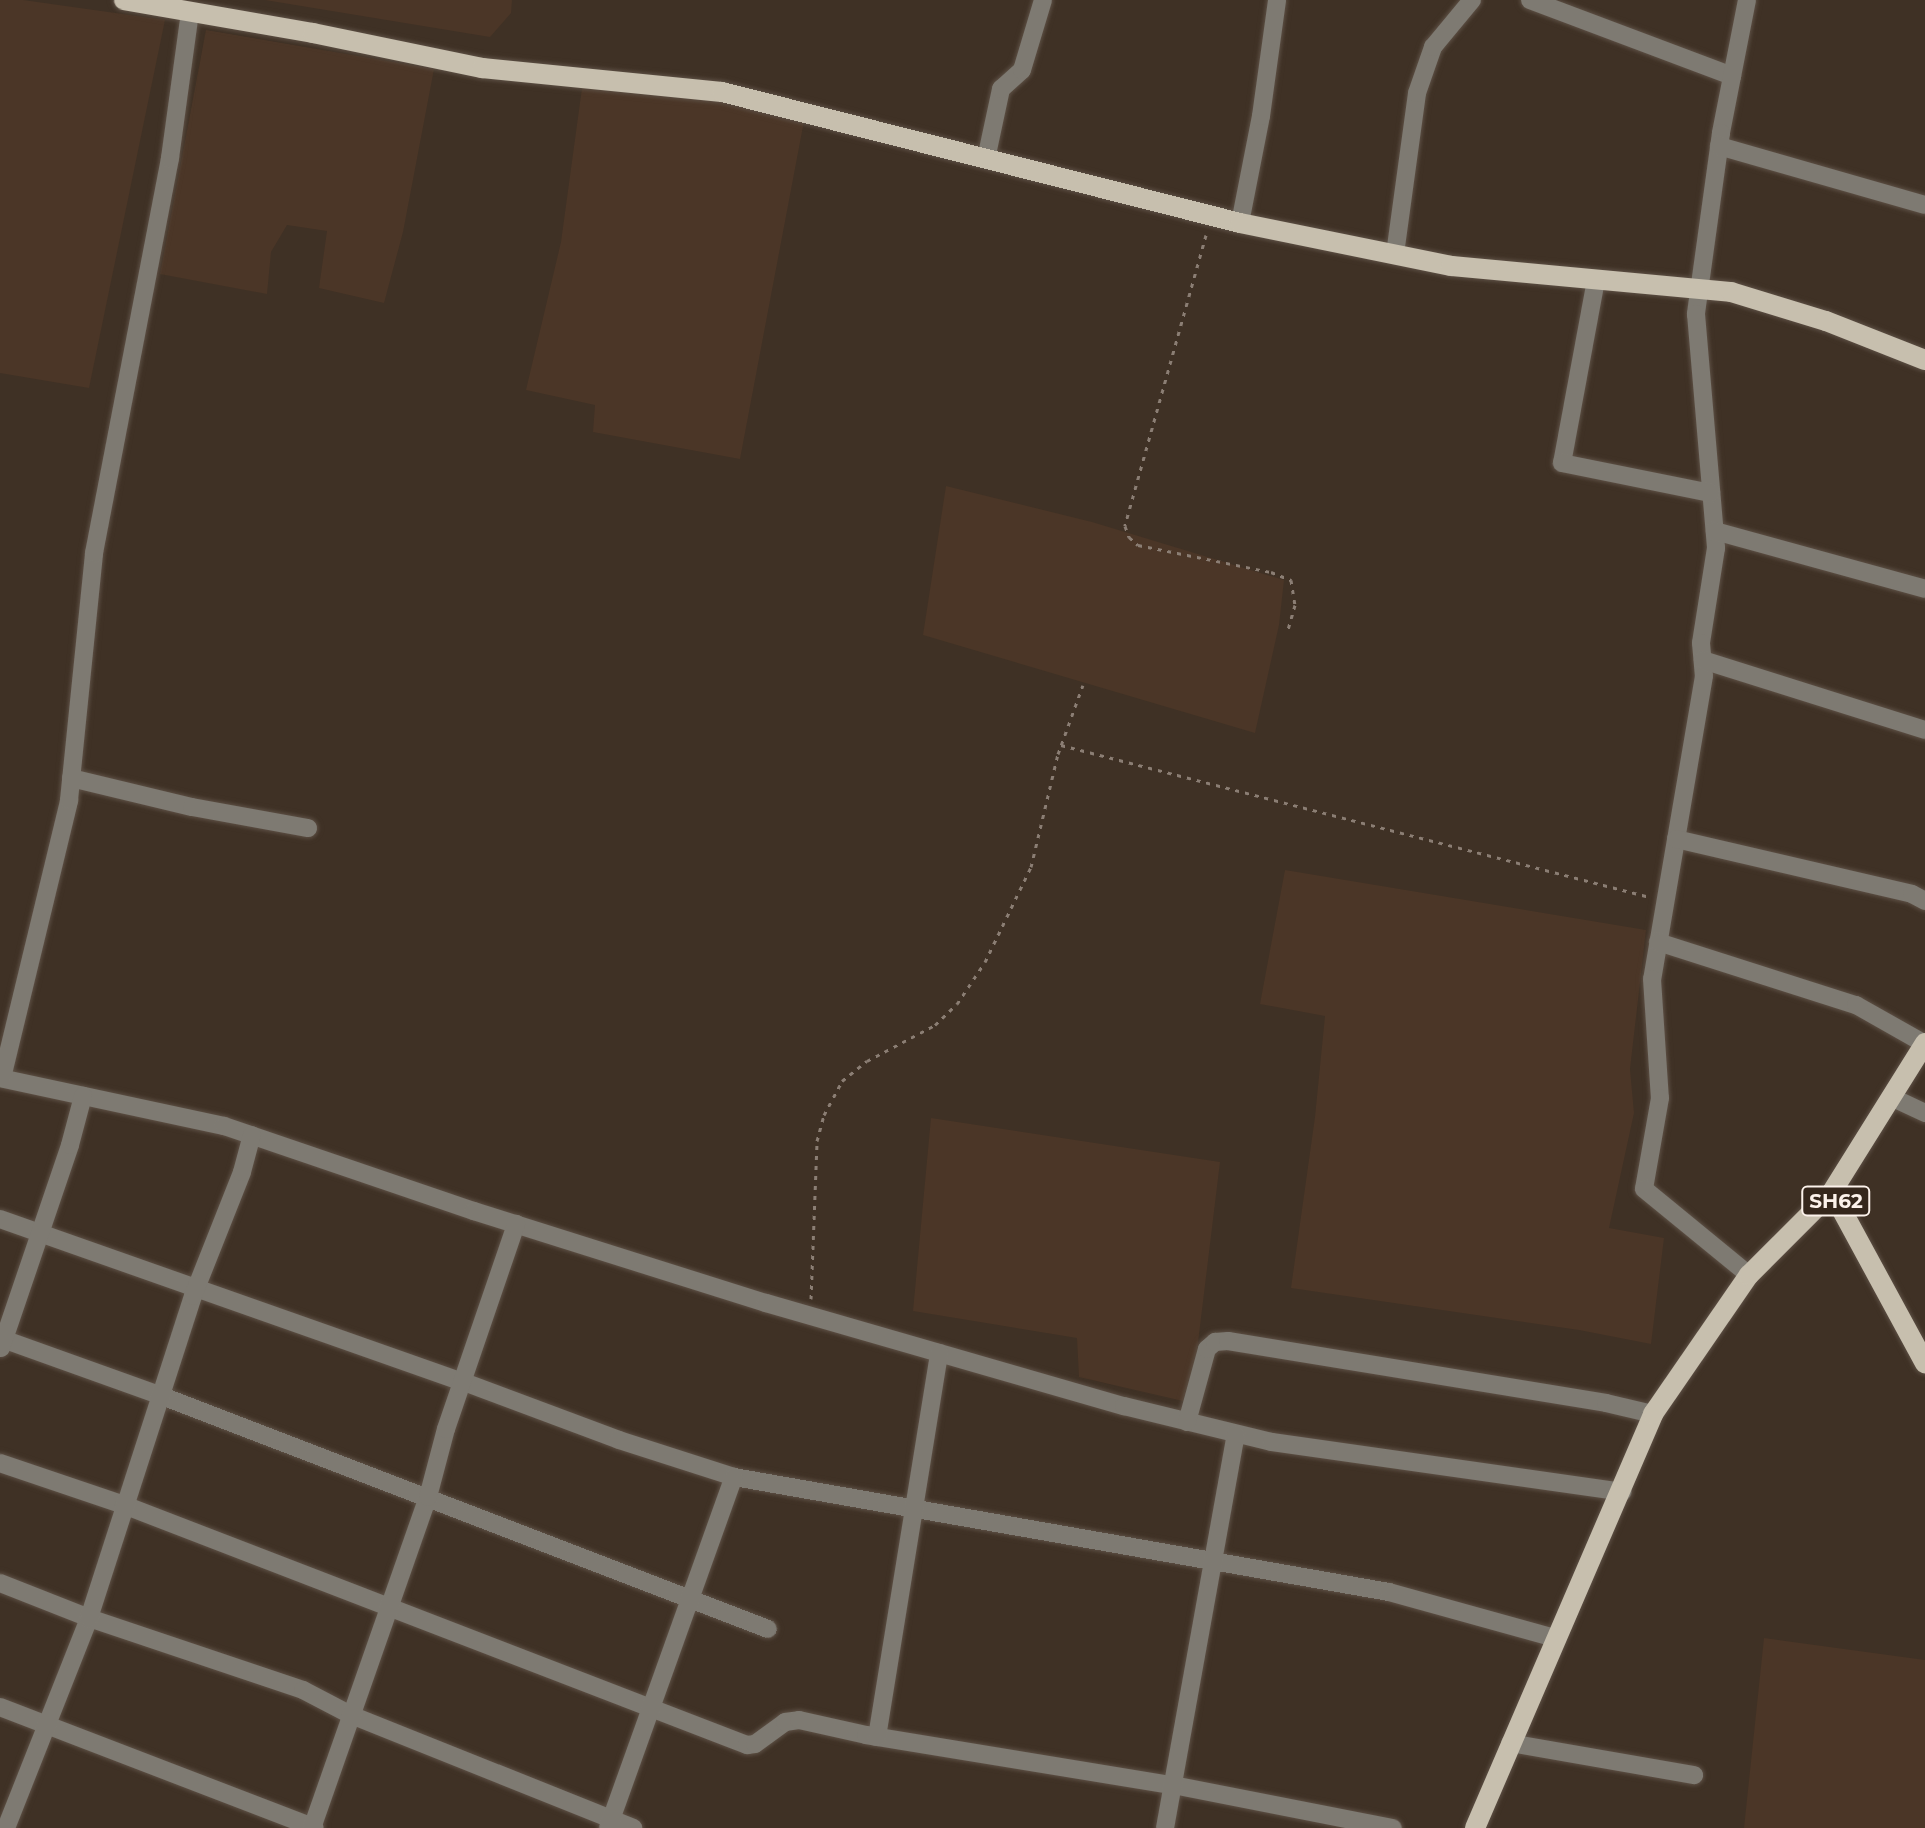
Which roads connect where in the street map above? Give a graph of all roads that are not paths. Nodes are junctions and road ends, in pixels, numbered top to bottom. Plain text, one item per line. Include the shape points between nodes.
1 (124, 0) edge
2 (1043, 0) edge
3 (1277, 0) edge
4 (1472, 0) edge
5 (1530, 0) edge
6 (1747, 0) edge
7 (190, 12) junction
8 (1732, 76) junction
9 (1719, 146) junction
10 (986, 159) junction
11 (1925, 205) edge
12 (1240, 223) junction
13 (1395, 254) junction
14 (1596, 280) junction
15 (1703, 288) junction
16 (1925, 360) edge
17 (1711, 493) junction
18 (1715, 531) junction
19 (1925, 589) edge
20 (1703, 660) junction
21 (1925, 730) edge
22 (71, 778) junction
23 (308, 828) dead end
24 (1676, 839) junction
25 (1925, 901) edge
26 (1658, 942) junction
27 (1925, 1043) edge
28 (1, 1078) edge
29 (83, 1096) junction
30 (1891, 1097) junction
31 (1925, 1113) edge
32 (252, 1135) junction
33 (1832, 1192) junction
34 (0, 1219) edge
35 (516, 1224) junction
36 (38, 1232) junction
37 (1749, 1275) junction
38 (197, 1288) junction
39 (1, 1342) edge
40 (939, 1353) junction
41 (1925, 1363) edge
42 (464, 1382) junction
43 (162, 1396) junction
44 (1653, 1414) junction
45 (1187, 1422) junction
46 (1236, 1434) junction
47 (0, 1463) edge
48 (734, 1477) junction
49 (1622, 1492) junction
50 (428, 1497) junction
51 (124, 1505) junction
52 (913, 1511) junction
53 (1211, 1560) junction
54 (0, 1583) edge
55 (689, 1602) junction
56 (388, 1609) junction
57 (89, 1618) junction
58 (768, 1629) dead end
59 (1555, 1638) junction
60 (0, 1707) edge
61 (651, 1708) junction
62 (351, 1715) junction
63 (47, 1725) junction
64 (877, 1737) junction
65 (1510, 1743) junction
66 (1694, 1775) dead end
67 (1173, 1785) junction
68 (5, 1822) edge
69 (610, 1824) edge
70 (27, 1828) edge
71 (313, 1828) edge
72 (633, 1828) edge
73 (1165, 1828) edge
74 (1393, 1828) edge
75 (1475, 1828) edge

1 - 7 main road
2 - 10 street via 1022,70 1001,89
3 - 12 street
4 - 13 street via 1433,47 1417,93
5 - 8 street
6 - 8 street
7 - 10 main road via 482,68 722,92
7 - 22 street via 170,158 94,553
8 - 9 street
9 - 11 street
9 - 15 street
10 - 12 main road
12 - 13 main road
13 - 14 main road via 1500,273
14 - 15 main road
14 - 17 street via 1562,463
15 - 16 main road via 1826,321
15 - 17 street via 1696,314
17 - 18 street
18 - 19 street
18 - 20 street
20 - 21 street
20 - 24 street
22 - 23 street
22 - 28 street
24 - 25 street
24 - 26 street
26 - 27 street via 1856,1005
26 - 37 street via 1652,979 1660,1098 1644,1189
27 - 30 main road, SH62
28 - 29 street
29 - 32 street
29 - 36 street
30 - 31 street
30 - 33 main road, SH62
32 - 35 street
32 - 38 street
33 - 37 main road
33 - 41 main road, SH62
34 - 36 street
35 - 40 street
35 - 42 street
36 - 38 street
36 - 39 street
37 - 44 main road
38 - 42 street
38 - 43 street
39 - 43 street
40 - 45 street
40 - 52 street
42 - 48 street
42 - 50 street
43 - 50 street
43 - 51 street
44 - 45 street via 1228,1341 1207,1349
44 - 49 main road
45 - 46 street
46 - 49 street
46 - 53 street
47 - 51 street
48 - 52 street
48 - 55 street
49 - 59 main road
50 - 55 street
50 - 56 street
51 - 56 street
51 - 57 street
52 - 53 street
52 - 64 street
53 - 59 street via 1389,1592
53 - 67 street
54 - 57 street
55 - 58 street
55 - 61 street
56 - 61 street
56 - 62 street
57 - 62 street via 303,1690
57 - 63 street
59 - 65 main road
60 - 63 street
61 - 64 street via 747,1745 793,1720
61 - 69 street
62 - 69 street
62 - 71 street
63 - 68 street
63 - 71 street
64 - 67 street
65 - 66 street
65 - 75 main road
67 - 73 street
67 - 74 street
68 - 70 street
69 - 72 street

